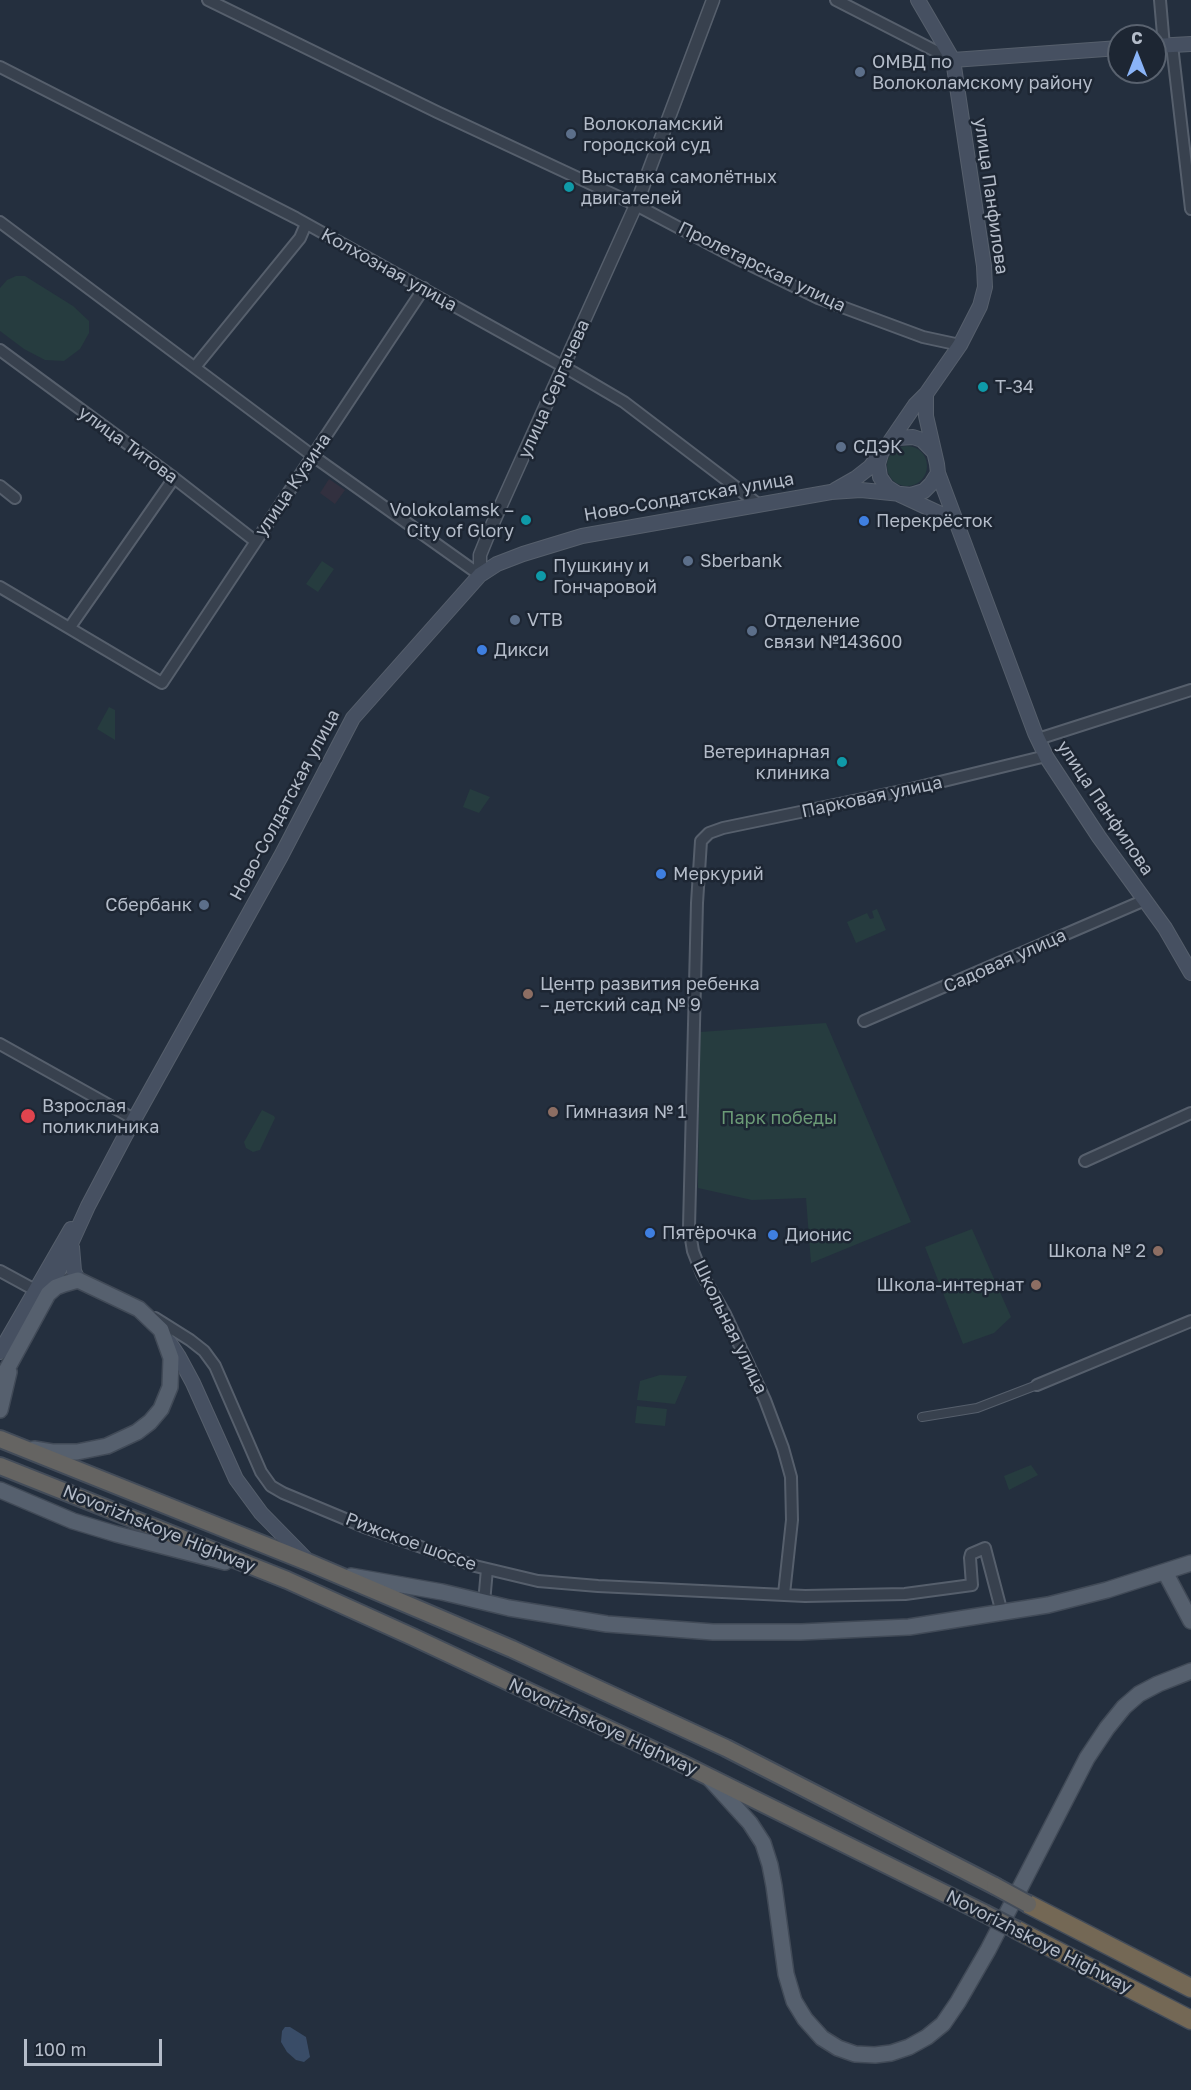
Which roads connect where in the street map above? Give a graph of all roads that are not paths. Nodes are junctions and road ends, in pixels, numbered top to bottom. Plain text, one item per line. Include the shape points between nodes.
1 (208, 0) edge
2 (713, 0) edge
3 (836, 0) edge
4 (918, 0) edge
5 (1160, 0) edge
6 (1162, 24) edge
7 (1191, 44) edge
8 (1167, 46) edge
9 (1107, 49) edge
10 (953, 60) junction
11 (1167, 64) edge
12 (0, 67) edge
13 (636, 205) junction
14 (1191, 209) edge
15 (0, 222) edge
16 (306, 224) junction
17 (424, 288) junction
18 (960, 345) junction
19 (0, 350) edge
20 (195, 367) junction
21 (564, 368) junction
22 (926, 394) junction
23 (885, 448) junction
24 (934, 452) junction
25 (313, 456) junction
26 (938, 473) junction
27 (174, 478) junction
28 (0, 486) edge
29 (831, 492) junction
30 (898, 494) junction
31 (15, 498) dead end
32 (758, 504) junction
33 (956, 521) junction
34 (255, 541) junction
35 (480, 575) junction
36 (0, 587) edge
37 (70, 627) junction
38 (1191, 690) edge
39 (1038, 739) junction
40 (1046, 756) junction
41 (701, 841) joint
42 (1145, 900) junction
43 (1191, 974) edge
44 (864, 1021) dead end
45 (0, 1044) edge
46 (1191, 1113) edge
47 (134, 1119) junction
48 (1085, 1161) dead end
49 (88, 1206) junction
50 (72, 1244) junction
51 (0, 1271) edge
52 (78, 1280) junction
53 (42, 1292) junction
54 (139, 1309) junction
55 (1191, 1321) edge
56 (15, 1324) junction
57 (160, 1330) junction
58 (0, 1336) edge
59 (6, 1356) edge
60 (0, 1382) edge
61 (1037, 1385) joint
62 (0, 1410) edge
63 (922, 1417) dead end
64 (0, 1439) edge
65 (16, 1446) junction
66 (0, 1466) edge
67 (0, 1490) edge
68 (310, 1563) junction
69 (1191, 1563) edge
70 (487, 1569) junction
71 (330, 1572) junction
72 (1165, 1572) junction
73 (287, 1580) junction
74 (784, 1594) junction
75 (483, 1603) junction
76 (1002, 1614) junction
77 (1191, 1621) edge
78 (1191, 1671) edge
79 (706, 1775) junction
80 (1028, 1904) joint
81 (1017, 1930) joint
82 (1191, 1988) edge
83 (1191, 2020) edge

1 - 13 street, Пролетарская улица
2 - 13 street, улица Сергачева
3 - 10 street
4 - 10 main road
5 - 6 street
7 - 8 main road
9 - 10 main road
10 - 18 main road, улица Панфилова via 985,287
11 - 14 street
12 - 16 street, Колхозная улица
13 - 18 street, Пролетарская улица via 818,298 923,337
13 - 21 street, улица Сергачева
15 - 20 street
16 - 17 street, Колхозная улица
16 - 20 street via 300,238
17 - 21 street, Колхозная улица
17 - 25 street, улица Кузина
18 - 22 main road, улица Панфилова
19 - 27 street, улица Титова
20 - 25 street
21 - 32 street, Колхозная улица via 624,402
21 - 35 street, улица Сергачева via 480,555
22 - 23 main road, улица Панфилова
22 - 24 main road, улица Панфилова via 926,416
23 - 24 main road via 898,438 914,437
23 - 29 main road, Ново-Солдатская улица via 870,467
23 - 30 main road via 878,464 880,477
24 - 26 main road, улица Панфилова
25 - 34 street, улица Кузина
25 - 35 street
26 - 30 main road via 924,491
26 - 33 main road, улица Панфилова
27 - 34 street, улица Титова
27 - 37 street
28 - 31 street
29 - 30 main road, Ново-Солдатская улица
29 - 32 main road, Ново-Солдатская улица
30 - 33 main road
32 - 35 main road, Ново-Солдатская улица via 582,536 523,554
33 - 39 main road, улица Панфилова
34 - 37 street, улица Кузина via 162,683
35 - 47 main road, Ново-Солдатская улица via 353,718
36 - 37 street
38 - 39 street
39 - 40 main road, улица Панфилова
40 - 41 street, Парковая улица via 912,789 723,828
40 - 42 main road, улица Панфилова
41 - 74 street, Школьная улица via 689,1227 702,1274 765,1400 791,1477 792,1520
42 - 43 main road, улица Панфилова
42 - 44 street, Садовая улица
45 - 47 street
46 - 48 street
47 - 49 main road, Ново-Солдатская улица
49 - 50 main road, Ново-Солдатская улица
49 - 53 main road, Ново-Солдатская улица via 64,1239
50 - 52 main road
50 - 53 main road, Ново-Солдатская улица
51 - 53 street
52 - 53 main road
52 - 54 main road
53 - 56 main road, Ново-Солдатская улица
53 - 59 main road, Ново-Солдатская улица
54 - 57 main road
54 - 70 street, Рижское шоссе via 204,1351 215,1366 261,1472 271,1486 367,1528
55 - 61 street
56 - 58 main road
56 - 59 main road, Ново-Солдатская улица
57 - 65 main road via 171,1358 170,1387 161,1409 144,1427 107,1446 77,1452
57 - 68 main road via 179,1357 236,1479 261,1513
59 - 60 main road, Ново-Солдатская улица
59 - 62 main road
61 - 63 street via 977,1408
64 - 65 highway, Novorizhskoye Highway
65 - 68 highway, Novorizhskoye Highway
66 - 73 highway, Novorizhskoye Highway
67 - 73 main road via 73,1521
68 - 71 highway, Novorizhskoye Highway
69 - 72 main road
70 - 74 street, Рижское шоссе via 538,1581
70 - 75 street
71 - 75 main road
71 - 80 highway, Novorizhskoye Highway, bridge via 512,1649 726,1748
72 - 76 main road via 1076,1599
72 - 77 main road
73 - 79 highway, Novorizhskoye Highway
74 - 76 street, Рижское шоссе via 905,1594 969,1587 973,1583 971,1554 984,1548
75 - 76 main road via 607,1624 713,1632 872,1630
78 - 79 main road via 1139,1694 1107,1728 1087,1758 958,2002 943,2024 927,2037 891,2053 855,2054 838,2048 822,2038 805,2019 794,2001 786,1974 774,1886 763,1843
79 - 81 highway, Novorizhskoye Highway, bridge
80 - 82 highway, Novorizhskoye Highway
81 - 83 highway, Novorizhskoye Highway

